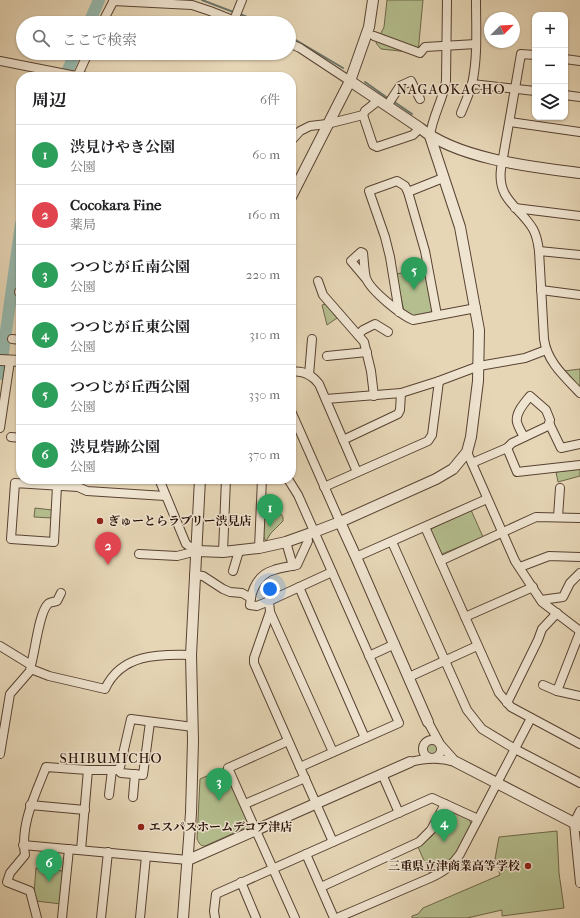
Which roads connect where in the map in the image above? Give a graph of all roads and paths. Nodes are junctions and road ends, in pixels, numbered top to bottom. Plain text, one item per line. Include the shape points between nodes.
1 (114, 0) edge
2 (242, 0) edge
3 (373, 0) edge
4 (447, 0) edge
5 (476, 0) edge
6 (152, 1) edge
7 (106, 16) edge
8 (224, 16) edge
9 (237, 16) edge
10 (374, 36) dead end
11 (476, 44) junction
12 (447, 45) junction
13 (296, 46) edge
14 (532, 55) edge
15 (568, 59) edge
16 (84, 60) edge
17 (0, 61) edge
18 (580, 61) edge
19 (53, 72) edge
20 (77, 72) edge
21 (350, 81) junction
22 (472, 84) junction
23 (516, 88) junction
24 (532, 91) edge
25 (568, 95) edge
26 (580, 97) edge
27 (420, 99) dead end
28 (385, 103) junction
29 (461, 113) dead end
30 (363, 115) junction
31 (510, 122) junction
32 (327, 124) junction
33 (420, 128) junction
34 (580, 132) edge
35 (296, 135) edge
36 (430, 136) junction
37 (503, 162) junction
38 (580, 173) edge
39 (443, 178) junction
40 (296, 187) edge
41 (408, 192) junction
42 (514, 208) junction
43 (580, 216) edge
44 (539, 251) junction
45 (580, 255) edge
46 (367, 280) dead end
47 (318, 281) dead end
48 (541, 290) junction
49 (580, 295) edge
50 (476, 308) junction
51 (399, 312) junction
52 (437, 315) junction
53 (388, 332) dead end
54 (358, 335) junction
55 (312, 339) dead end
56 (546, 350) junction
57 (367, 352) junction
58 (327, 356) dead end
59 (5, 360) edge
60 (16, 361) edge
61 (479, 366) junction
62 (296, 372) edge
63 (309, 375) junction
64 (439, 382) junction
65 (401, 393) junction
66 (580, 393) edge
67 (374, 396) junction
68 (326, 399) junction
69 (296, 423) edge
70 (550, 426) junction
71 (0, 428) edge
72 (11, 437) dead end
73 (524, 437) junction
74 (16, 438) edge
75 (343, 440) junction
76 (580, 444) edge
77 (507, 448) junction
78 (467, 452) junction
79 (472, 463) junction
80 (580, 465) edge
81 (357, 472) junction
82 (16, 483) edge
83 (52, 484) edge
84 (161, 484) edge
85 (200, 484) edge
86 (226, 484) edge
87 (262, 484) edge
88 (291, 484) edge
89 (57, 486) junction
90 (324, 487) junction
91 (560, 488) dead end
92 (165, 496) junction
93 (487, 499) junction
94 (558, 517) junction
95 (580, 518) edge
96 (340, 522) junction
97 (425, 527) junction
98 (502, 532) junction
99 (311, 533) junction
100 (286, 542) junction
101 (392, 542) junction
102 (259, 548) junction
103 (239, 551) junction
104 (197, 552) junction
105 (223, 552) junction
106 (139, 554) dead end
107 (356, 557) junction
108 (580, 557) edge
109 (440, 561) junction
110 (293, 566) junction
111 (520, 567) junction
112 (233, 572) dead end
113 (332, 572) junction
114 (580, 573) edge
115 (194, 575) junction
116 (299, 587) junction
117 (533, 587) junction
118 (62, 593) dead end
119 (251, 598) junction
120 (541, 600) junction
121 (269, 601) junction
122 (270, 612) junction
123 (557, 613) junction
124 (464, 617) junction
125 (580, 632) edge
126 (394, 644) junction
127 (0, 646) edge
128 (477, 646) junction
129 (191, 655) junction
130 (369, 656) junction
131 (445, 661) junction
132 (31, 667) junction
133 (409, 677) junction
134 (543, 685) dead end
135 (557, 691) junction
136 (580, 696) edge
137 (507, 703) junction
138 (531, 718) junction
139 (150, 722) junction
140 (428, 722) junction
141 (193, 727) junction
142 (365, 738) junction
143 (288, 741) junction
144 (424, 744) junction
145 (440, 744) junction
146 (580, 744) edge
147 (514, 749) junction
148 (333, 752) junction
149 (0, 754) edge
150 (432, 759) junction
151 (410, 762) junction
152 (456, 762) junction
153 (300, 767) junction
154 (88, 770) junction
155 (115, 770) junction
156 (135, 774) junction
157 (382, 774) junction
158 (305, 778) junction
159 (497, 783) junction
160 (580, 783) edge
161 (109, 795) dead end
162 (133, 797) dead end
163 (245, 804) junction
164 (316, 804) junction
165 (445, 804) junction
166 (30, 805) junction
167 (85, 810) junction
168 (580, 811) edge
169 (399, 813) junction
170 (478, 819) junction
171 (577, 825) edge
172 (256, 830) junction
173 (333, 842) junction
174 (23, 845) junction
175 (69, 850) junction
176 (81, 850) junction
177 (108, 852) junction
178 (306, 854) junction
179 (146, 856) junction
180 (188, 860) junction
181 (273, 868) junction
182 (4, 881) edge
183 (241, 882) junction
184 (580, 883) edge
185 (321, 886) junction
186 (185, 916) edge
187 (37, 918) edge
188 (62, 918) edge
189 (101, 918) edge
190 (140, 918) edge
191 (216, 918) edge
192 (256, 918) edge
193 (295, 918) edge
194 (334, 918) edge
195 (337, 918) edge

1 - 6 street
1 - 7 street
2 - 9 street
3 - 21 street via 369,27
4 - 12 street
5 - 11 street
6 - 8 street via 192,5
10 - 12 street via 420,53 426,47
11 - 12 street
11 - 22 street
12 - 36 street via 444,91 432,122
13 - 21 street
14 - 23 street via 521,54
15 - 18 street
16 - 20 street
17 - 19 street
21 - 28 street
21 - 32 street
22 - 23 street
22 - 29 street
23 - 24 street
23 - 31 street
25 - 26 street
27 - 28 street via 411,81 400,86 394,96
28 - 30 street via 365,111
28 - 33 street
30 - 32 street
30 - 33 street via 372,145 377,146 413,134
31 - 34 street
31 - 37 street
32 - 35 street via 310,126
32 - 40 street
33 - 36 street
36 - 37 street
36 - 39 street
37 - 38 street
37 - 42 street via 501,184
39 - 41 street
39 - 50 street via 460,227
41 - 51 street via 405,186 397,181 369,191 390,257
41 - 52 street via 425,251
42 - 43 street
42 - 44 street via 533,229
44 - 45 street
44 - 48 street
46 - 51 street via 387,303
47 - 54 street via 323,295
48 - 49 street
48 - 56 street
50 - 52 street
50 - 61 street
51 - 52 street via 413,320
53 - 54 street via 375,324
54 - 57 street via 364,342
55 - 63 street
56 - 61 street via 525,358
56 - 66 street via 561,374
57 - 58 street
57 - 67 street
59 - 60 street
59 - 71 street
61 - 64 street
61 - 78 street
62 - 63 street
63 - 68 street via 319,384
64 - 65 street
64 - 81 street via 432,435 428,441
65 - 67 street
65 - 75 street via 398,414
67 - 68 street
68 - 75 street
69 - 90 street
70 - 73 street
70 - 73 street via 546,410 530,396 517,419
70 - 76 street via 562,448
72 - 74 street
73 - 77 street
75 - 81 street
77 - 79 street
77 - 80 street via 517,472
78 - 79 street
78 - 96 street via 453,469 436,479
79 - 93 street
81 - 90 street
82 - 89 street via 11,539 54,542
83 - 89 street
84 - 92 street
85 - 104 street
86 - 105 street
87 - 102 street
88 - 99 street via 298,495
89 - 92 street via 78,487 87,491
90 - 96 street
91 - 94 street
92 - 104 street via 186,544
93 - 97 street
93 - 98 street
94 - 95 street
94 - 98 street via 536,518
96 - 99 street
96 - 107 street
97 - 101 street
97 - 109 street
98 - 109 street
98 - 111 street
99 - 100 street
99 - 110 street via 296,565
99 - 113 street
100 - 102 street
100 - 110 street
101 - 107 street
101 - 131 street
102 - 103 street
103 - 105 street
103 - 112 street
104 - 105 street
104 - 106 street via 177,556
104 - 115 street
107 - 126 street
108 - 111 street via 549,556
109 - 124 street
110 - 119 street via 264,575 256,584
111 - 117 street
113 - 116 street
113 - 130 street
114 - 120 street via 570,582 563,597
115 - 119 street via 203,576 223,589 242,593
115 - 129 street
116 - 121 street
116 - 142 street
117 - 120 street
117 - 124 street
118 - 132 street via 57,601 49,603 41,617
119 - 121 street via 250,605 257,606
120 - 123 street
121 - 122 street
122 - 143 street via 254,660
122 - 148 street
123 - 125 street
123 - 137 street via 542,629
124 - 128 street
125 - 135 street
126 - 130 street
126 - 133 street
127 - 132 street
128 - 131 street
128 - 137 street via 499,693
129 - 132 street via 165,655 136,660 112,677 105,689 49,676
129 - 141 street
130 - 142 street via 399,723
131 - 133 street
131 - 147 street via 467,710 482,730
132 - 149 street via 10,694
133 - 140 street
134 - 135 street
135 - 136 street
137 - 138 street
138 - 146 street
138 - 147 street
139 - 141 street
139 - 155 street via 131,719 120,767
139 - 156 street via 143,775
140 - 144 street
140 - 145 street
141 - 180 street
142 - 148 street
143 - 153 street
143 - 163 street via 228,768
144 - 145 street via 433,739
144 - 150 street via 424,754
144 - 151 street
145 - 150 street via 440,754
145 - 152 street
147 - 159 street
147 - 160 street
148 - 153 street
150 - 151 street
150 - 152 street
151 - 157 street
152 - 159 street
153 - 158 street
154 - 155 street
154 - 166 street via 46,767
154 - 167 street
155 - 156 street
155 - 161 street
156 - 162 street
157 - 164 street
157 - 169 street
158 - 163 street
158 - 164 street
159 - 170 street
159 - 171 street
163 - 172 street
164 - 172 street
164 - 173 street
165 - 169 street via 432,798
165 - 170 street
165 - 185 street via 431,830 419,842
166 - 167 street
166 - 174 street
167 - 176 street
168 - 171 street
169 - 173 street
170 - 195 street via 460,854 450,866
171 - 184 street
172 - 180 street
172 - 181 street
173 - 178 street
174 - 175 street
174 - 182 street via 25,856
175 - 176 street
175 - 188 street
176 - 177 street
177 - 179 street
177 - 189 street
178 - 181 street
178 - 185 street
179 - 180 street
179 - 190 street
180 - 186 street
181 - 183 street
181 - 193 street
182 - 187 street via 30,891
183 - 191 street via 216,894
183 - 192 street
185 - 194 street

